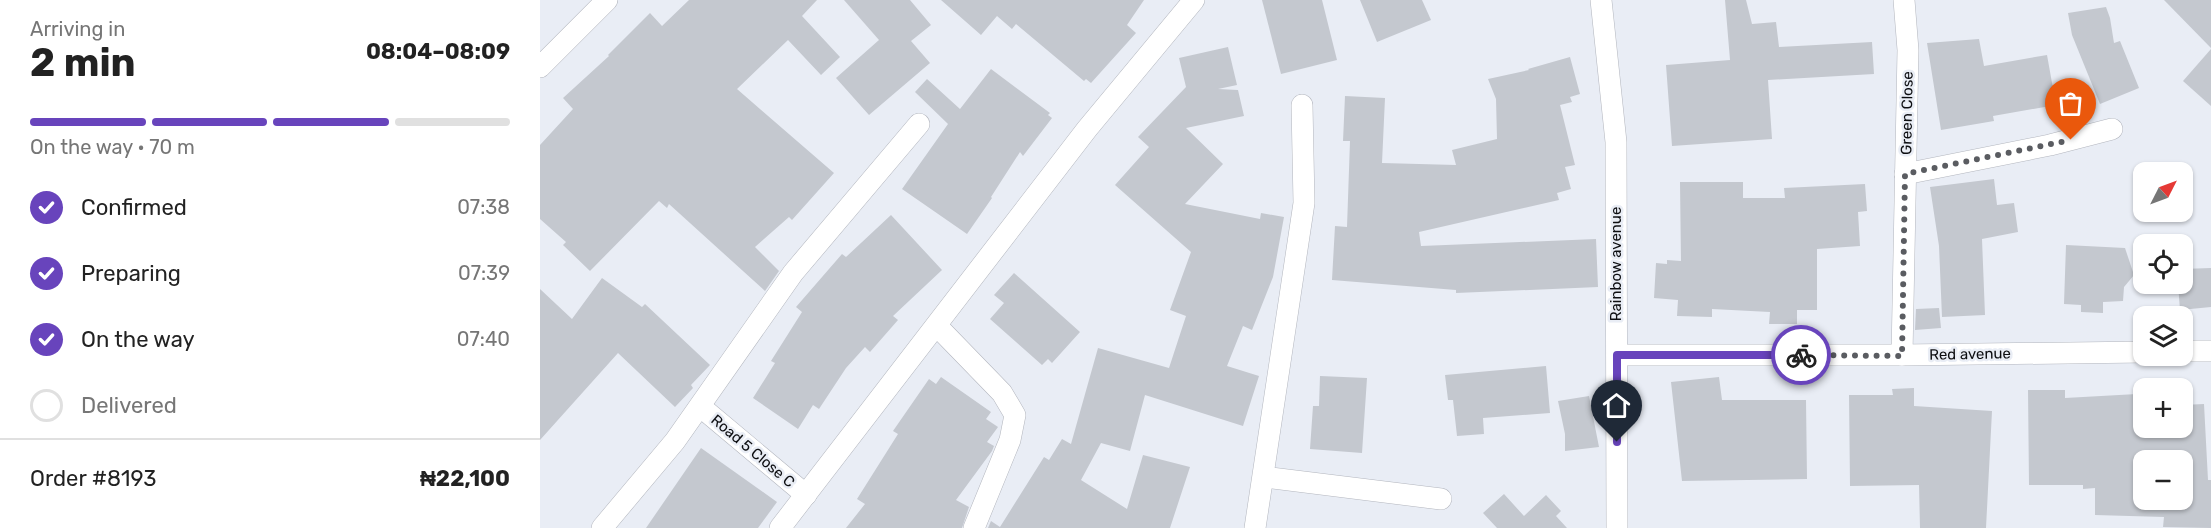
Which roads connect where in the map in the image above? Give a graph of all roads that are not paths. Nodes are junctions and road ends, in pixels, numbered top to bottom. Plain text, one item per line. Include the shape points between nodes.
1 (607, 0) edge
2 (1194, 0) edge
3 (1601, 0) edge
4 (1904, 0) edge
5 (540, 68) edge
6 (1302, 105) dead end
7 (919, 124) dead end
8 (2112, 129) dead end
9 (1905, 174) junction
10 (937, 326) junction
11 (2193, 351) edge
12 (2211, 351) edge
13 (2133, 352) edge
14 (1617, 355) junction
15 (1902, 356) junction
16 (700, 407) junction
17 (1264, 477) junction
18 (806, 495) junction
19 (1441, 499) dead end
20 (602, 528) edge
21 (780, 528) edge
22 (974, 528) edge
23 (1256, 528) edge
24 (1617, 528) edge

1 - 5 street
2 - 10 street via 1087,129
3 - 14 street, Rainbow avenue via 1616,142
4 - 9 street, Green Close via 1908,50
6 - 17 street via 1304,203
7 - 16 street via 793,273
8 - 9 street
9 - 15 street, Green Close
10 - 18 street
10 - 22 street via 1002,393 1015,415 1010,440
11 - 12 street
13 - 15 street, Red avenue
14 - 15 street, Red avenue
14 - 24 street, Rainbow avenue
16 - 18 street, Road 5 Close C
16 - 20 street
17 - 19 street
17 - 23 street
18 - 21 street

